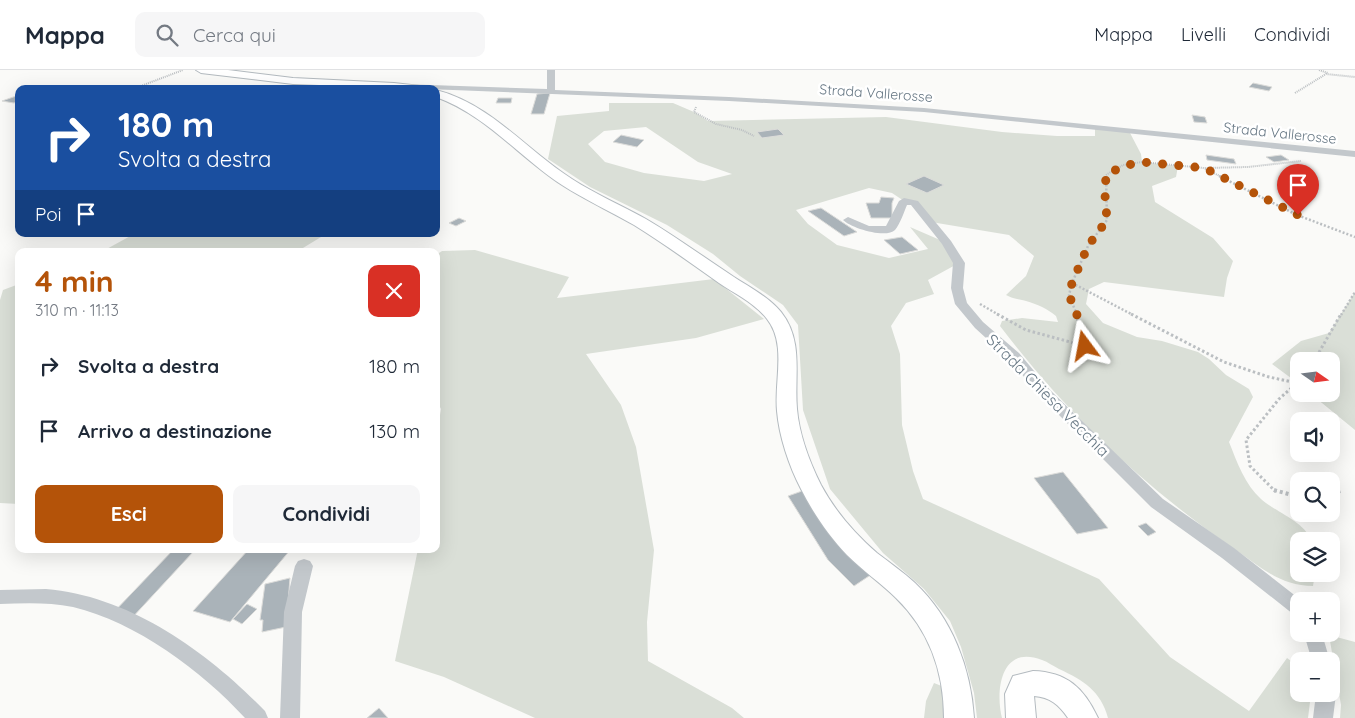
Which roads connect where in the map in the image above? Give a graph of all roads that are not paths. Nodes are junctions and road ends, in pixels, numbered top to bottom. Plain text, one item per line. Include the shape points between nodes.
1 (200, 70) edge
2 (551, 70) edge
3 (374, 85) edge
4 (440, 87) edge
5 (551, 91) junction
6 (440, 95) edge
7 (1355, 154) edge
8 (848, 220) dead end
9 (304, 566) dead end
10 (0, 597) edge
11 (1290, 602) edge
12 (1325, 702) edge
13 (258, 718) edge
14 (290, 718) edge
15 (959, 718) edge
16 (1021, 718) edge
17 (1083, 718) edge
18 (1324, 718) edge

1 - 3 street via 293,81
2 - 5 street
4 - 5 street, Strada Vallerosse
5 - 7 street, Strada Vallerosse via 924,110
6 - 15 street via 468,106 563,180 644,225 767,308 775,317 786,336 788,348 788,412 797,450 812,490 848,539 912,597 935,629 954,672
8 - 11 street, Strada Chiesa Vecchia via 867,229 890,229 904,201 914,203 947,242 959,263 957,288 961,304 979,325 1014,356 1045,394 1157,503
9 - 14 street via 294,612
10 - 13 street via 51,596 74,600 125,618 218,678
12 - 18 street
16 - 17 street via 1019,694 1024,685 1035,682 1062,691 1076,704

